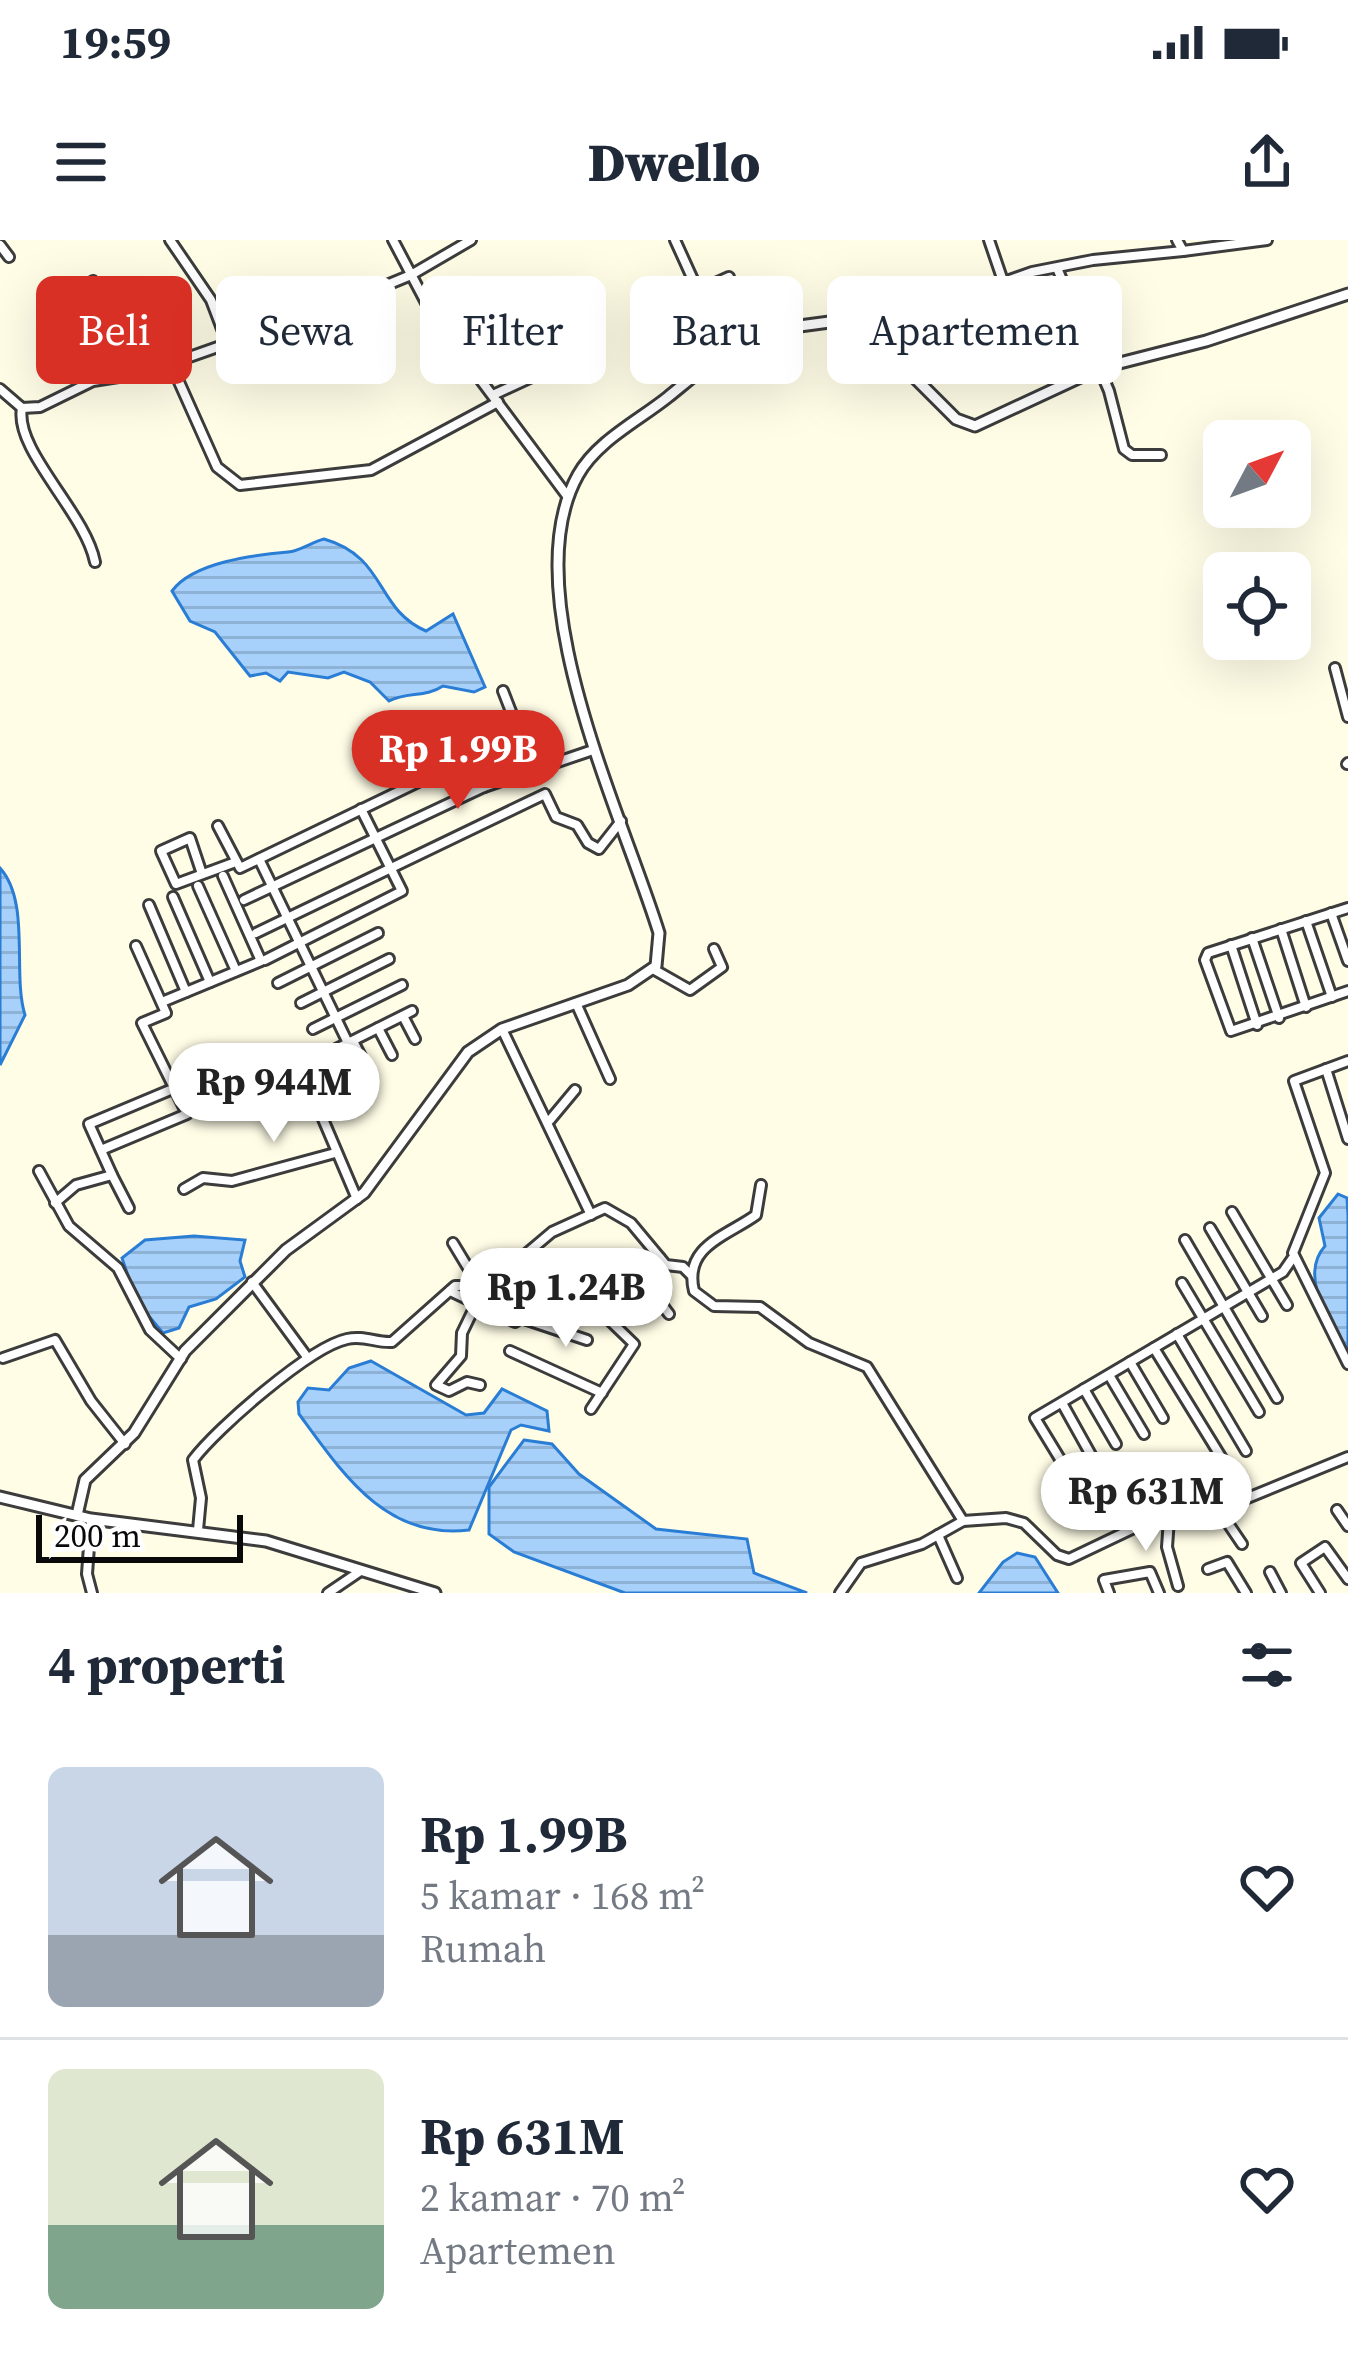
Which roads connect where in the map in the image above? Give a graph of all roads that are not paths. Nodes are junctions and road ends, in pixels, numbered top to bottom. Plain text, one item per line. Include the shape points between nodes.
1 (170, 240) edge
2 (393, 240) edge
3 (471, 240) edge
4 (675, 240) edge
5 (989, 240) edge
6 (1177, 240) edge
7 (1267, 240) edge
8 (0, 245) edge
9 (1183, 251) junction
10 (8, 257) dead end
11 (1058, 268) junction
12 (411, 274) junction
13 (691, 276) edge
14 (1001, 276) edge
15 (1024, 276) edge
16 (1061, 276) edge
17 (396, 280) edge
18 (1348, 294) edge
19 (216, 311) edge
20 (1122, 362) edge
21 (87, 384) edge
22 (180, 384) edge
23 (524, 384) edge
24 (685, 384) edge
25 (924, 384) edge
26 (1064, 384) edge
27 (1105, 384) edge
28 (0, 389) edge
29 (495, 399) junction
30 (22, 408) junction
31 (1161, 455) dead end
32 (568, 497) junction
33 (94, 562) dead end
34 (1335, 668) dead end
35 (503, 691) dead end
36 (1348, 717) edge
37 (592, 750) junction
38 (534, 771) junction
39 (484, 787) junction
40 (361, 809) junction
41 (622, 820) junction
42 (218, 826) dead end
43 (374, 837) junction
44 (259, 859) junction
45 (233, 862) junction
46 (391, 868) junction
47 (202, 874) junction
48 (223, 875) dead end
49 (197, 886) dead end
50 (271, 887) junction
51 (173, 897) dead end
52 (244, 900) dead end
53 (149, 905) dead end
54 (1348, 908) edge
55 (1331, 914) junction
56 (285, 919) junction
57 (1306, 921) junction
58 (1281, 929) junction
59 (256, 933) dead end
60 (378, 933) dead end
61 (1252, 938) junction
62 (298, 943) junction
63 (1231, 945) junction
64 (136, 946) dead end
65 (714, 949) dead end
66 (389, 959) dead end
67 (265, 960) dead end
68 (1348, 961) edge
69 (310, 967) junction
70 (653, 969) junction
71 (236, 971) junction
72 (210, 982) junction
73 (278, 983) dead end
74 (402, 985) dead end
75 (1348, 991) edge
76 (186, 992) junction
77 (323, 992) junction
78 (1332, 998) junction
79 (161, 1002) junction
80 (576, 1002) junction
81 (301, 1004) dead end
82 (1306, 1007) junction
83 (336, 1018) junction
84 (1279, 1018) junction
85 (1257, 1025) junction
86 (378, 1028) junction
87 (313, 1029) dead end
88 (502, 1029) junction
89 (415, 1040) dead end
90 (351, 1042) junction
91 (332, 1052) dead end
92 (392, 1055) dead end
93 (1348, 1061) edge
94 (367, 1068) dead end
95 (1326, 1069) junction
96 (610, 1079) dead end
97 (175, 1088) junction
98 (575, 1090) dead end
99 (1348, 1096) edge
100 (1337, 1103) junction
101 (320, 1112) dead end
102 (550, 1120) junction
103 (1348, 1139) edge
104 (101, 1150) junction
105 (335, 1153) junction
106 (39, 1171) dead end
107 (112, 1175) junction
108 (760, 1185) dead end
109 (184, 1189) dead end
110 (357, 1199) junction
111 (56, 1203) junction
112 (129, 1208) dead end
113 (1232, 1211) dead end
114 (591, 1215) junction
115 (1210, 1228) dead end
116 (1185, 1240) dead end
117 (452, 1243) dead end
118 (660, 1258) junction
119 (1294, 1261) junction
120 (640, 1276) junction
121 (692, 1276) junction
122 (1271, 1279) junction
123 (252, 1282) junction
124 (1182, 1283) dead end
125 (479, 1286) junction
126 (450, 1291) junction
127 (1248, 1293) junction
128 (477, 1302) junction
129 (1287, 1305) dead end
130 (1225, 1306) junction
131 (669, 1314) dead end
132 (1262, 1316) dead end
133 (1203, 1320) junction
134 (1178, 1334) junction
135 (586, 1340) dead end
136 (1154, 1348) junction
137 (510, 1351) dead end
138 (307, 1357) junction
139 (3, 1358) dead end
140 (181, 1359) junction
141 (1130, 1362) junction
142 (1348, 1364) edge
143 (1109, 1375) junction
144 (480, 1385) dead end
145 (1084, 1389) junction
146 (602, 1393) junction
147 (1277, 1398) dead end
148 (1062, 1402) junction
149 (591, 1409) dead end
150 (1258, 1412) dead end
151 (1163, 1418) dead end
152 (1144, 1434) dead end
153 (125, 1444) junction
154 (1116, 1444) dead end
155 (1246, 1451) dead end
156 (1091, 1455) dead end
157 (1348, 1457) edge
158 (1060, 1459) dead end
159 (1226, 1466) dead end
160 (0, 1497) edge
161 (1219, 1510) junction
162 (1337, 1510) dead end
163 (77, 1515) junction
164 (91, 1519) junction
165 (1169, 1519) junction
166 (963, 1521) junction
167 (1346, 1521) edge
168 (198, 1530) junction
169 (938, 1534) junction
170 (1242, 1544) dead end
171 (1208, 1569) dead end
172 (359, 1572) junction
173 (1270, 1572) dead end
174 (957, 1578) dead end
175 (1348, 1579) edge
176 (1178, 1586) dead end
177 (92, 1593) edge
178 (328, 1593) edge
179 (435, 1593) edge
180 (840, 1593) edge
181 (1109, 1593) edge
182 (1159, 1593) edge
183 (1246, 1593) edge
184 (1281, 1593) edge
185 (1320, 1593) edge

1 - 19 street
2 - 12 street
3 - 12 street
4 - 13 street
5 - 14 street
6 - 9 street
7 - 9 street
8 - 10 street
9 - 11 street
11 - 15 street
11 - 16 street
12 - 17 street
12 - 29 street
18 - 20 street
21 - 30 street
22 - 29 street via 217,467 235,484 370,470
23 - 29 street
24 - 32 street via 596,452
25 - 26 street via 968,426
27 - 31 street via 1124,449
28 - 30 street
29 - 32 street
30 - 33 street via 22,430 80,518
32 - 37 street via 560,583
34 - 36 street
35 - 38 street
37 - 38 street
37 - 41 street
38 - 39 street
39 - 40 street via 466,758
39 - 43 street
40 - 43 street
40 - 44 street
41 - 46 street via 599,849 577,825 556,817 545,794
41 - 70 street via 660,940
42 - 45 street
43 - 46 street
43 - 50 street
44 - 45 street via 240,868
44 - 50 street
45 - 47 street
46 - 56 street
46 - 62 street via 402,890
47 - 47 street via 190,838 161,851 176,884
48 - 71 street via 261,961
49 - 71 street
50 - 52 street
50 - 56 street
51 - 72 street
53 - 76 street
54 - 55 street
55 - 57 street
55 - 68 street
56 - 59 street
56 - 62 street
57 - 58 street
57 - 78 street
58 - 61 street
58 - 82 street
60 - 69 street
61 - 63 street
61 - 84 street
62 - 67 street
62 - 69 street
63 - 85 street
63 - 85 street via 1206,956 1228,1028
64 - 79 street
65 - 70 street via 722,967 690,989
66 - 77 street
69 - 73 street
69 - 77 street
70 - 80 street
71 - 72 street
72 - 76 street
74 - 83 street
75 - 78 street
76 - 79 street
77 - 81 street
77 - 83 street
78 - 82 street
79 - 97 street via 166,1013 142,1023
80 - 88 street
80 - 96 street
82 - 84 street
83 - 87 street
83 - 90 street
84 - 85 street
86 - 89 street via 408,1014
86 - 90 street
86 - 92 street
88 - 102 street
88 - 110 street via 460,1061
90 - 91 street
90 - 94 street
93 - 95 street
95 - 100 street
95 - 119 street via 1294,1081 1325,1173
97 - 104 street via 187,1114
97 - 104 street via 89,1124
98 - 102 street
99 - 100 street
100 - 103 street
101 - 105 street
102 - 114 street
104 - 107 street
105 - 109 street via 223,1183 202,1178
105 - 110 street
106 - 111 street
107 - 111 street via 76,1185
107 - 112 street
108 - 121 street via 756,1215 707,1244
110 - 123 street
111 - 140 street via 76,1234 124,1275 150,1330
113 - 122 street
114 - 118 street via 604,1208 619,1213
114 - 125 street via 552,1232
115 - 127 street
116 - 130 street
117 - 125 street
118 - 120 street
118 - 121 street
119 - 122 street
119 - 142 street
120 - 131 street
120 - 146 street via 603,1311 634,1344
121 - 166 street via 705,1304 760,1307 809,1343 869,1369
122 - 127 street
122 - 129 street
123 - 138 street
123 - 140 street
124 - 133 street
125 - 126 street
126 - 128 street
126 - 138 street via 392,1342 352,1337
127 - 130 street
127 - 132 street
128 - 135 street via 515,1322
128 - 144 street via 461,1356 436,1385
130 - 133 street
130 - 147 street
133 - 134 street
133 - 150 street
134 - 136 street
134 - 155 street
136 - 141 street
136 - 159 street
137 - 146 street
138 - 168 street via 193,1460
139 - 153 street via 57,1342
140 - 153 street
141 - 143 street
141 - 151 street
143 - 145 street
143 - 152 street
145 - 148 street
145 - 154 street
146 - 149 street
148 - 156 street
148 - 158 street via 1035,1418
153 - 163 street via 85,1480
157 - 161 street
160 - 163 street
161 - 165 street
161 - 170 street
162 - 167 street
163 - 164 street
164 - 168 street
164 - 177 street
165 - 166 street via 1064,1559 1024,1523
165 - 176 street
166 - 169 street
168 - 172 street via 266,1541
169 - 174 street
169 - 180 street via 861,1563
171 - 183 street via 1227,1562
172 - 178 street
172 - 179 street
173 - 184 street
175 - 185 street via 1324,1547 1301,1563
181 - 182 street via 1104,1580 1150,1572

